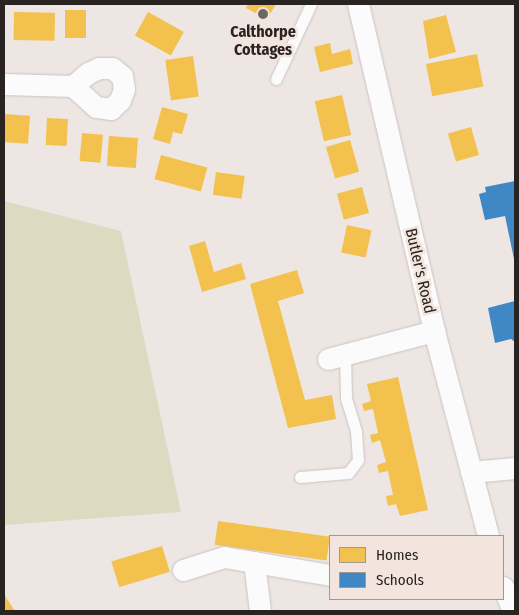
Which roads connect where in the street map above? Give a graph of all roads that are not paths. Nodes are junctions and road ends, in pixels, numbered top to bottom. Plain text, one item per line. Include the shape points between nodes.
1 (311, 4) edge
2 (358, 4) edge
3 (276, 79) dead end
4 (4, 84) edge
5 (73, 86) dead end
6 (434, 331) junction
7 (337, 356) joint
8 (515, 468) edge
9 (471, 472) junction
10 (300, 477) dead end
11 (488, 535) edge
12 (254, 562) junction
13 (183, 570) dead end
14 (329, 575) edge
15 (260, 611) edge

1 - 3 lane
2 - 6 street, Butler's Road
4 - 5 street
6 - 7 street
6 - 9 street, Butler's Road
7 - 10 lane via 356,431 358,460 348,473
8 - 9 street
9 - 11 street, Butler's Road
12 - 13 street via 224,557
12 - 14 street
12 - 15 street

